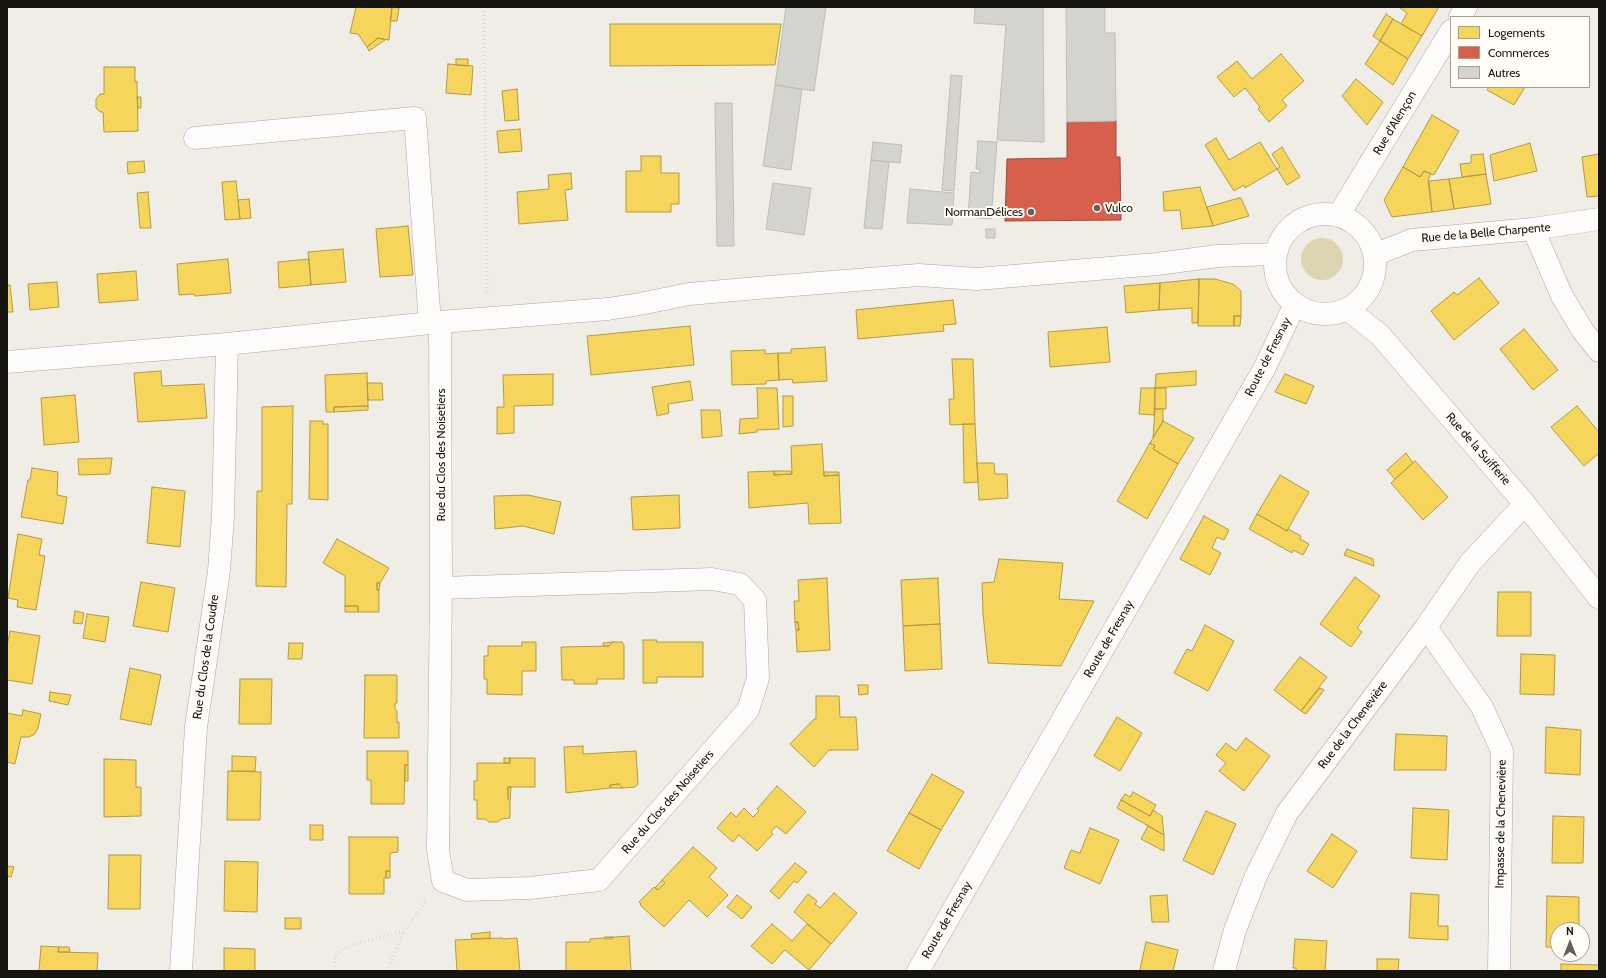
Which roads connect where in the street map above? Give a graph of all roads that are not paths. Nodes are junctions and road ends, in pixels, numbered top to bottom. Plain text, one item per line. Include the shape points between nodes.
1 (1466, 7) edge
2 (1461, 16) edge
3 (1450, 33) edge
4 (195, 138) dead end
5 (1338, 216) junction
6 (1599, 219) edge
7 (1534, 230) junction
8 (1276, 254) junction
9 (1374, 255) junction
10 (1295, 304) junction
11 (1347, 309) junction
12 (435, 323) junction
13 (227, 344) junction
14 (1599, 350) edge
15 (7, 362) edge
16 (1525, 504) junction
17 (441, 588) junction
18 (1599, 598) edge
19 (1426, 627) junction
20 (181, 971) edge
21 (918, 971) edge
22 (1224, 971) edge
23 (1499, 971) edge

1 - 2 street
3 - 5 street, Rue d'Alençon
4 - 12 street, Rue du Clos des Noisetiers via 415,118
5 - 8 street via 1322,214 1306,218 1282,239
5 - 9 street via 1351,221 1362,230 1370,242
6 - 7 street, Rue de la Belle Charpente
7 - 9 street, Rue de la Belle Charpente via 1412,240
7 - 14 street via 1562,296 1583,331
8 - 10 street via 1276,273 1283,290
8 - 12 street via 1217,256 977,280 919,276 770,287 689,294 608,308
9 - 11 street via 1375,272 1370,287 1360,300
10 - 11 street via 1320,314
10 - 21 street, Route de Fresnay via 1260,376
11 - 16 street, Rue de la Suifferie via 1380,335
12 - 13 street
12 - 17 street, Rue du Clos des Noisetiers
13 - 15 street
13 - 20 street, Rue du Clos de la Coudre via 223,516 219,572 196,727
16 - 18 street, Rue de la Suifferie
16 - 19 street, Rue de la Chenevière via 1470,562
17 - 17 street, Rue du Clos des Noisetiers via 438,850 443,881 467,890 530,888 599,880 748,710 758,678 755,600 740,584 712,579
19 - 22 street, Rue de la Chenevière via 1287,813 1256,876 1235,930
19 - 23 street, Impasse de la Chenevière via 1482,707 1502,751

